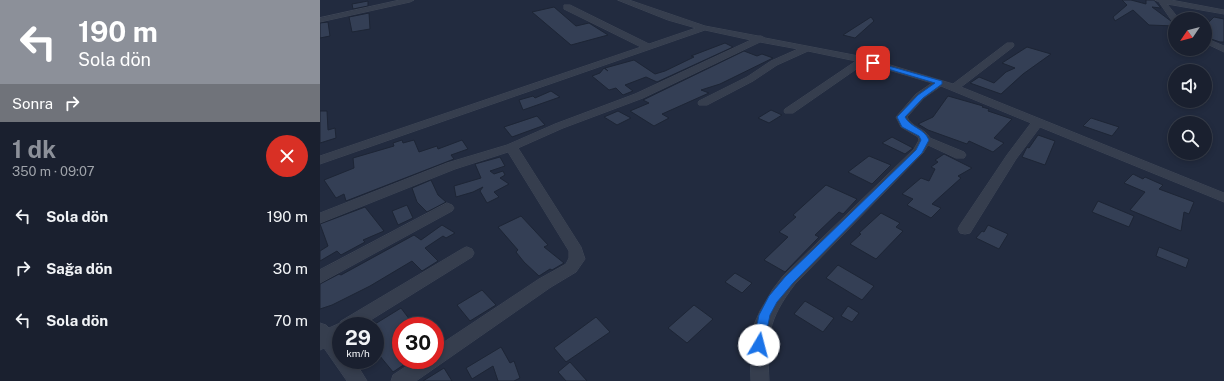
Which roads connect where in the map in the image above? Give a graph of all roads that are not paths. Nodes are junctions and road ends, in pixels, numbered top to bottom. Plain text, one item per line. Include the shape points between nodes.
1 (410, 0) edge
2 (622, 0) edge
3 (1161, 0) edge
4 (398, 2) edge
5 (567, 7) dead end
6 (1170, 12) edge
7 (1224, 12) edge
8 (320, 20) edge
9 (704, 28) junction
10 (761, 38) junction
11 (1212, 43) edge
12 (1010, 45) dead end
13 (648, 47) junction
14 (809, 48) junction
15 (1224, 49) edge
16 (864, 60) junction
17 (940, 82) junction
18 (954, 88) junction
19 (703, 103) dead end
20 (789, 111) dead end
21 (1038, 122) junction
22 (925, 140) junction
23 (511, 146) junction
24 (960, 155) dead end
25 (320, 160) edge
26 (1224, 198) edge
27 (448, 208) dead end
28 (320, 218) edge
29 (965, 229) dead end
30 (467, 253) dead end
31 (320, 277) edge
32 (362, 317) edge
33 (444, 352) edge
34 (349, 369) edge
35 (418, 369) edge
36 (358, 381) edge
37 (400, 381) edge
38 (760, 381) edge

1 - 4 street
2 - 9 street
3 - 6 street
3 - 7 street
4 - 8 street
5 - 13 street
9 - 10 street
9 - 13 street
10 - 14 street
10 - 23 street via 639,96
11 - 15 street
12 - 18 street
13 - 25 street
14 - 16 street
14 - 19 street via 774,63 750,79
16 - 17 street
16 - 20 street
17 - 18 street
17 - 22 street via 920,96 901,117 905,125 923,134
18 - 21 street
21 - 26 street
21 - 29 street via 1011,158
22 - 24 street
22 - 38 street via 919,151 773,299 761,331
23 - 28 street via 451,166
23 - 33 street via 576,251 577,259 571,268
27 - 31 street
30 - 32 street
34 - 36 street
35 - 37 street

